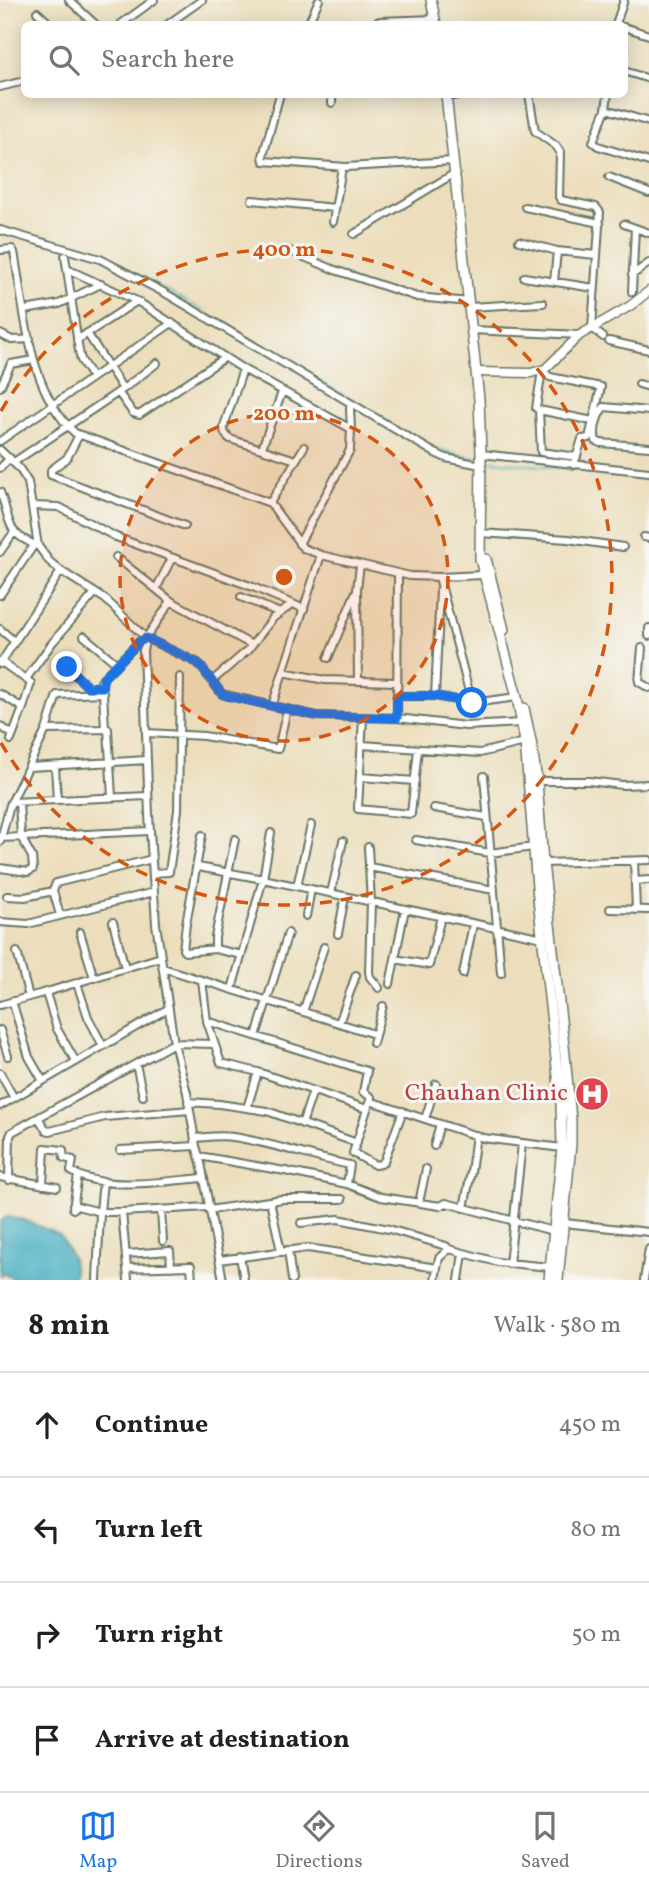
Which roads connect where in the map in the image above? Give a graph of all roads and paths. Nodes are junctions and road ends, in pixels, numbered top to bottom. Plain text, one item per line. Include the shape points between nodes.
1 (69, 0) edge
2 (154, 0) edge
3 (202, 0) edge
4 (319, 0) edge
5 (431, 0) edge
6 (624, 0) edge
7 (37, 12) dead end
8 (47, 21) edge
9 (92, 21) edge
10 (125, 21) edge
11 (172, 21) edge
12 (309, 21) edge
13 (436, 21) edge
14 (618, 21) edge
15 (628, 28) edge
16 (649, 35) edge
17 (628, 72) edge
18 (649, 79) edge
19 (21, 82) edge
20 (0, 87) edge
21 (279, 98) edge
22 (332, 98) edge
23 (446, 98) edge
24 (530, 98) edge
25 (607, 98) edge
26 (332, 103) dead end
27 (606, 109) junction
28 (649, 122) edge
29 (454, 161) junction
30 (649, 162) edge
31 (342, 167) junction
32 (455, 173) junction
33 (609, 177) dead end
34 (649, 193) edge
35 (252, 200) dead end
36 (525, 207) dead end
37 (335, 208) junction
38 (334, 222) dead end
39 (600, 223) junction
40 (624, 224) dead end
41 (635, 228) junction
42 (0, 230) edge
43 (649, 233) edge
44 (354, 234) dead end
45 (519, 241) dead end
46 (285, 249) dead end
47 (0, 250) edge
48 (557, 251) junction
49 (596, 255) junction
50 (65, 256) dead end
51 (649, 263) edge
52 (67, 270) junction
53 (632, 275) junction
54 (524, 277) dead end
55 (554, 282) junction
56 (102, 284) junction
57 (594, 288) junction
58 (649, 291) edge
59 (632, 292) dead end
60 (71, 299) junction
61 (137, 301) junction
62 (543, 303) dead end
63 (469, 304) junction
64 (24, 310) junction
65 (172, 323) junction
66 (592, 328) junction
67 (472, 330) junction
68 (87, 333) junction
69 (0, 334) edge
70 (580, 335) junction
71 (30, 339) junction
72 (76, 340) junction
73 (649, 349) edge
74 (224, 358) junction
75 (34, 360) junction
76 (157, 363) dead end
77 (108, 366) junction
78 (243, 369) junction
79 (542, 370) junction
80 (477, 372) junction
81 (92, 377) junction
82 (639, 384) dead end
83 (0, 387) edge
84 (649, 387) edge
85 (121, 390) junction
86 (282, 392) junction
87 (52, 405) junction
88 (350, 408) dead end
89 (539, 410) junction
90 (649, 411) edge
91 (593, 421) junction
92 (68, 426) junction
93 (351, 429) junction
94 (79, 435) junction
95 (0, 441) edge
96 (304, 447) dead end
97 (649, 447) edge
98 (262, 449) junction
99 (0, 450) edge
100 (481, 454) junction
101 (577, 457) junction
102 (12, 460) junction
103 (296, 460) junction
104 (481, 465) junction
105 (574, 465) junction
106 (0, 468) edge
107 (649, 472) edge
108 (1, 496) edge
109 (270, 503) junction
110 (33, 506) junction
111 (185, 526) dead end
112 (14, 532) junction
113 (480, 533) junction
114 (299, 544) junction
115 (480, 544) junction
116 (36, 545) junction
117 (623, 547) dead end
118 (0, 552) edge
119 (321, 555) junction
120 (116, 557) dead end
121 (172, 558) junction
122 (359, 565) junction
123 (61, 571) junction
124 (398, 574) junction
125 (483, 575) junction
126 (440, 579) junction
127 (156, 589) junction
128 (357, 589) junction
129 (95, 593) junction
130 (0, 595) edge
131 (241, 597) dead end
132 (171, 601) junction
133 (293, 604) junction
134 (304, 609) junction
135 (280, 613) junction
136 (649, 628) edge
137 (0, 629) edge
138 (84, 636) dead end
139 (649, 636) edge
140 (146, 638) junction
141 (14, 641) junction
142 (252, 645) junction
143 (642, 648) dead end
144 (328, 658) dead end
145 (1, 662) edge
146 (117, 664) junction
147 (67, 667) dead end
148 (284, 672) junction
149 (180, 677) dead end
150 (26, 679) junction
151 (212, 681) junction
152 (358, 681) junction
153 (397, 682) junction
154 (649, 688) edge
155 (102, 690) junction
156 (0, 694) edge
157 (397, 696) junction
158 (435, 696) junction
159 (517, 697) junction
160 (472, 703) junction
161 (272, 706) junction
162 (23, 708) junction
163 (287, 709) junction
164 (363, 717) junction
165 (397, 718) junction
166 (521, 723) junction
167 (0, 726) edge
168 (106, 728) junction
169 (46, 730) junction
170 (146, 733) junction
171 (179, 734) junction
172 (525, 742) junction
173 (362, 745) junction
174 (418, 749) junction
175 (147, 760) junction
176 (111, 763) junction
177 (55, 766) junction
178 (29, 767) junction
179 (360, 776) junction
180 (484, 776) dead end
181 (415, 781) junction
182 (537, 781) junction
183 (649, 784) edge
184 (148, 796) junction
185 (112, 797) junction
186 (57, 800) junction
187 (15, 802) junction
188 (435, 808) dead end
189 (487, 817) junction
190 (311, 825) dead end
191 (150, 831) junction
192 (271, 833) dead end
193 (202, 835) dead end
194 (21, 837) junction
195 (235, 839) dead end
196 (0, 840) edge
197 (416, 840) dead end
198 (344, 841) dead end
199 (368, 847) dead end
200 (533, 847) junction
201 (490, 853) junction
202 (152, 859) junction
203 (649, 860) edge
204 (634, 861) junction
205 (543, 863) junction
206 (198, 867) junction
207 (369, 867) junction
208 (0, 868) edge
209 (228, 872) junction
210 (153, 873) junction
211 (263, 879) junction
212 (649, 880) edge
213 (635, 881) junction
214 (297, 886) junction
215 (311, 889) junction
216 (494, 890) junction
217 (54, 891) junction
218 (154, 892) junction
219 (331, 894) junction
220 (7, 896) dead end
221 (345, 897) junction
222 (372, 902) junction
223 (405, 909) junction
224 (610, 909) dead end
225 (649, 909) edge
226 (636, 910) junction
227 (60, 915) junction
228 (306, 916) dead end
229 (441, 917) junction
230 (0, 922) edge
231 (113, 922) dead end
232 (473, 924) junction
233 (499, 929) junction
234 (80, 932) dead end
235 (288, 933) dead end
236 (338, 934) dead end
237 (543, 938) junction
238 (324, 947) dead end
239 (215, 949) junction
240 (17, 952) dead end
241 (242, 955) junction
242 (161, 957) junction
243 (395, 959) junction
244 (125, 968) junction
245 (163, 968) junction
246 (501, 973) dead end
247 (463, 974) dead end
248 (356, 975) dead end
249 (94, 978) junction
250 (202, 980) junction
251 (77, 983) junction
252 (390, 984) dead end
253 (379, 988) dead end
254 (232, 989) junction
255 (46, 993) junction
256 (29, 997) junction
257 (12, 1001) junction
258 (267, 1001) junction
259 (0, 1005) edge
260 (383, 1006) dead end
261 (169, 1008) junction
262 (303, 1012) junction
263 (207, 1021) junction
264 (339, 1023) junction
265 (0, 1030) edge
266 (374, 1034) junction
267 (256, 1036) junction
268 (174, 1043) junction
269 (373, 1043) dead end
270 (214, 1044) junction
271 (103, 1046) junction
272 (8, 1056) dead end
273 (76, 1062) junction
274 (136, 1064) junction
275 (258, 1072) junction
276 (0, 1073) edge
277 (43, 1081) junction
278 (436, 1084) dead end
279 (313, 1091) junction
280 (142, 1096) dead end
281 (14, 1098) junction
282 (188, 1101) junction
283 (370, 1101) junction
284 (0, 1107) edge
285 (247, 1108) junction
286 (368, 1109) junction
287 (190, 1110) junction
288 (403, 1111) junction
289 (39, 1119) junction
290 (425, 1119) junction
291 (302, 1124) junction
292 (440, 1124) junction
293 (476, 1135) junction
294 (195, 1138) junction
295 (357, 1143) junction
296 (522, 1144) junction
297 (196, 1146) junction
298 (434, 1146) dead end
299 (562, 1148) junction
300 (120, 1150) dead end
301 (199, 1156) junction
302 (426, 1169) dead end
303 (78, 1175) junction
304 (0, 1177) edge
305 (203, 1178) junction
306 (9, 1180) junction
307 (103, 1181) junction
308 (347, 1184) junction
309 (43, 1185) junction
310 (57, 1187) dead end
311 (342, 1199) dead end
312 (270, 1201) junction
313 (419, 1203) junction
314 (464, 1208) junction
315 (209, 1209) junction
316 (161, 1210) junction
317 (100, 1212) junction
318 (122, 1212) junction
319 (514, 1222) junction
320 (301, 1223) dead end
321 (564, 1223) junction
322 (553, 1231) junction
323 (649, 1232) edge
324 (163, 1241) dead end
325 (449, 1248) junction
326 (284, 1250) junction
327 (649, 1250) edge
328 (463, 1253) junction
329 (126, 1254) junction
330 (240, 1256) junction
331 (219, 1260) junction
332 (509, 1264) junction
333 (550, 1266) junction
334 (171, 1267) junction
335 (127, 1268) junction
336 (437, 1268) junction
337 (97, 1280) edge
338 (128, 1280) edge
339 (192, 1280) edge
340 (223, 1280) edge
341 (244, 1280) edge
342 (292, 1280) edge
343 (435, 1280) edge
344 (459, 1280) edge
345 (549, 1280) edge
346 (558, 1280) edge
347 (644, 1280) edge

1 - 9 street
2 - 10 street
3 - 11 street
4 - 12 street
5 - 13 main road
6 - 14 street
7 - 8 street
15 - 16 street
17 - 18 street
19 - 20 street
21 - 31 street via 264,161
22 - 26 street
23 - 29 main road
24 - 39 street via 535,131 560,152 559,197 598,208
25 - 27 street
27 - 28 street
27 - 30 street via 595,145
29 - 31 street
29 - 32 main road
31 - 37 street
32 - 44 street
32 - 63 main road
33 - 34 street
35 - 37 street
36 - 39 street
37 - 38 street
39 - 49 street
40 - 41 street
41 - 43 street
41 - 53 street
42 - 104 street via 100,259 435,453
45 - 48 street
46 - 63 street via 335,271 418,297
47 - 64 street via 14,252
48 - 49 street
48 - 55 street
49 - 57 street
50 - 52 street
51 - 53 street
52 - 56 street
52 - 60 street
53 - 59 street
54 - 55 street
55 - 57 street
56 - 60 street
56 - 61 street
57 - 66 street
58 - 66 street
60 - 64 street
60 - 72 street
61 - 65 street
61 - 68 street
62 - 63 street
63 - 67 main road
64 - 71 street
65 - 74 street
65 - 77 street
66 - 70 street
66 - 73 street via 606,339
67 - 70 street
67 - 80 main road
68 - 72 street
68 - 77 street
69 - 71 street via 12,340
70 - 79 street
71 - 75 street
72 - 81 street
74 - 78 street
74 - 85 street via 139,415 133,413
75 - 83 street via 10,364
75 - 87 street
76 - 85 street
77 - 81 street
77 - 85 street
78 - 86 street
78 - 98 street via 223,429 230,439
79 - 80 street
79 - 89 street
79 - 91 street via 550,377 601,387
80 - 100 main road
81 - 87 street
82 - 84 street
85 - 92 street
86 - 93 street
86 - 98 street
87 - 92 street
87 - 95 street
88 - 93 street
89 - 91 street
89 - 101 street via 541,452
90 - 97 street via 604,407 594,437 601,443
91 - 101 street
92 - 94 street
92 - 102 street
93 - 114 street via 350,450
94 - 109 street
94 - 111 street via 69,454 51,470 54,478
96 - 103 street
98 - 103 street
99 - 102 street
100 - 104 main road
100 - 105 street
101 - 105 street
102 - 106 street
102 - 110 street via 28,482
103 - 109 street
104 - 113 main road
105 - 107 street
108 - 112 street
109 - 114 street
110 - 116 street
110 - 121 street via 59,507 116,537
112 - 116 street
112 - 118 street
113 - 115 main road
113 - 117 street
114 - 119 street
115 - 125 main road
115 - 182 main road via 522,697
116 - 123 street
116 - 130 street
119 - 122 street
119 - 134 street
120 - 127 street
121 - 127 street
121 - 133 street
122 - 124 street
122 - 128 street
123 - 129 street
123 - 141 street
124 - 126 street
124 - 153 street
125 - 126 street
125 - 159 main road
126 - 158 street
126 - 160 street
127 - 132 street
128 - 144 street
128 - 152 street
129 - 140 street
129 - 150 street
131 - 135 street
132 - 140 street
132 - 142 street
133 - 134 street
133 - 135 street
134 - 148 street
135 - 142 street
136 - 139 street
137 - 141 street
138 - 146 street
140 - 146 street
140 - 151 street via 198,663
140 - 170 street via 142,664
141 - 145 street
142 - 151 street
143 - 154 street via 639,682
145 - 150 street
146 - 155 street via 104,677
147 - 155 street via 88,687
148 - 152 street
148 - 161 street
149 - 171 street
150 - 162 street via 31,682
151 - 161 street via 222,694
152 - 153 street
153 - 157 street
155 - 168 street
155 - 169 street via 57,695
156 - 162 street
157 - 158 street
157 - 165 street
158 - 160 street
159 - 160 street
159 - 166 main road
161 - 163 street
162 - 167 street via 11,737
163 - 164 street via 317,716
163 - 171 street via 278,749
164 - 165 street
164 - 173 street
165 - 166 street via 466,726
166 - 172 main road
168 - 169 street
168 - 176 street
169 - 178 street
170 - 171 street
170 - 175 street
171 - 210 street via 178,810 169,872
172 - 174 street via 480,753
172 - 200 main road
173 - 174 street
173 - 179 street
174 - 181 street
175 - 176 street
175 - 184 street
176 - 177 street
176 - 185 street
177 - 178 street
177 - 186 street
178 - 187 street
179 - 181 street
179 - 181 street via 358,809 411,814
180 - 189 street
182 - 183 street
182 - 205 main road
184 - 185 street
184 - 191 street
185 - 186 street
186 - 187 street
187 - 194 street
187 - 196 street
188 - 189 street
189 - 201 street
190 - 214 street
191 - 194 street
191 - 202 street
192 - 211 street
193 - 206 street
194 - 196 street
194 - 208 street via 32,856 31,871
195 - 209 street
197 - 201 street
198 - 219 street
199 - 207 street
200 - 201 street
200 - 237 main road
201 - 216 street
202 - 210 street
202 - 217 street via 56,883
203 - 204 street
204 - 205 street
204 - 213 street
205 - 321 main road via 571,1120
206 - 209 street
206 - 239 street via 183,950
207 - 216 street
207 - 222 street
209 - 211 street
209 - 239 street
210 - 218 street
211 - 214 street
211 - 241 street
212 - 213 street
213 - 226 street
214 - 215 street
215 - 219 street
215 - 228 street
216 - 233 street
217 - 220 street
217 - 227 street
218 - 227 street
218 - 242 street
219 - 221 street
221 - 222 street
221 - 236 street
222 - 223 street
222 - 253 street via 369,972
223 - 229 street
223 - 243 street
224 - 226 street
225 - 226 street
227 - 230 street via 28,924
229 - 232 street
229 - 243 street via 429,965
231 - 244 street
232 - 233 street
232 - 247 street
233 - 237 street
233 - 246 street
234 - 249 street
235 - 258 street
237 - 299 main road
238 - 262 street
239 - 241 street
240 - 256 street
241 - 254 street
242 - 244 street
242 - 245 street
243 - 252 street
244 - 249 street
245 - 250 street
245 - 261 street
248 - 264 street
249 - 251 street
250 - 254 street
250 - 263 street
251 - 255 street
251 - 271 street
254 - 258 street
255 - 256 street
255 - 273 street via 57,1029
256 - 257 street
257 - 259 street
257 - 277 street via 26,1049
258 - 262 street
258 - 267 street
260 - 266 street
261 - 268 street
261 - 271 street
262 - 264 street
263 - 267 street
263 - 270 street
264 - 266 street
265 - 272 street
266 - 269 street
267 - 283 street via 367,1071 363,1092 372,1097
268 - 270 street
268 - 274 street
268 - 282 street
270 - 275 street via 221,1063
271 - 273 street
273 - 277 street
274 - 280 street
274 - 289 street
275 - 279 street
275 - 285 street
276 - 281 street
277 - 281 street
278 - 290 street
279 - 286 street
279 - 291 street
281 - 284 street
282 - 285 street
282 - 287 street
283 - 286 street
283 - 288 street
285 - 291 street
286 - 295 street
287 - 289 street via 105,1117 51,1131
287 - 294 street
288 - 290 street
288 - 295 street via 381,1164 353,1153
289 - 306 street via 10,1134
290 - 292 street
291 - 295 street
292 - 293 street
292 - 298 street
293 - 296 street
293 - 314 street
294 - 297 street
294 - 308 street via 230,1137 350,1165
296 - 299 street
296 - 319 street
297 - 300 street
297 - 301 street
299 - 322 main road
301 - 305 street
301 - 308 street
302 - 313 street
303 - 307 street
303 - 309 street via 71,1171 73,1160 64,1158 63,1150 45,1148
303 - 317 street via 73,1207
304 - 306 street
305 - 307 street via 129,1184
305 - 315 street
306 - 309 street
307 - 317 street
308 - 313 street via 381,1197
309 - 310 street
311 - 312 street
312 - 315 street
312 - 326 street
313 - 314 street
314 - 319 street
315 - 316 street
315 - 331 street
316 - 318 street
316 - 324 street
317 - 318 street
317 - 337 street
318 - 329 street
319 - 322 street
319 - 332 street
320 - 325 street via 338,1219
321 - 323 street
321 - 346 main road
322 - 333 main road
325 - 328 street
325 - 336 street
326 - 330 street
326 - 336 street via 308,1248
326 - 342 street
327 - 347 street
328 - 332 street
328 - 344 street
329 - 334 street via 170,1251
329 - 335 street
330 - 331 street
330 - 341 street
331 - 340 street
332 - 333 street
333 - 345 main road
334 - 335 street
334 - 339 street via 191,1266
335 - 338 street
336 - 343 street

